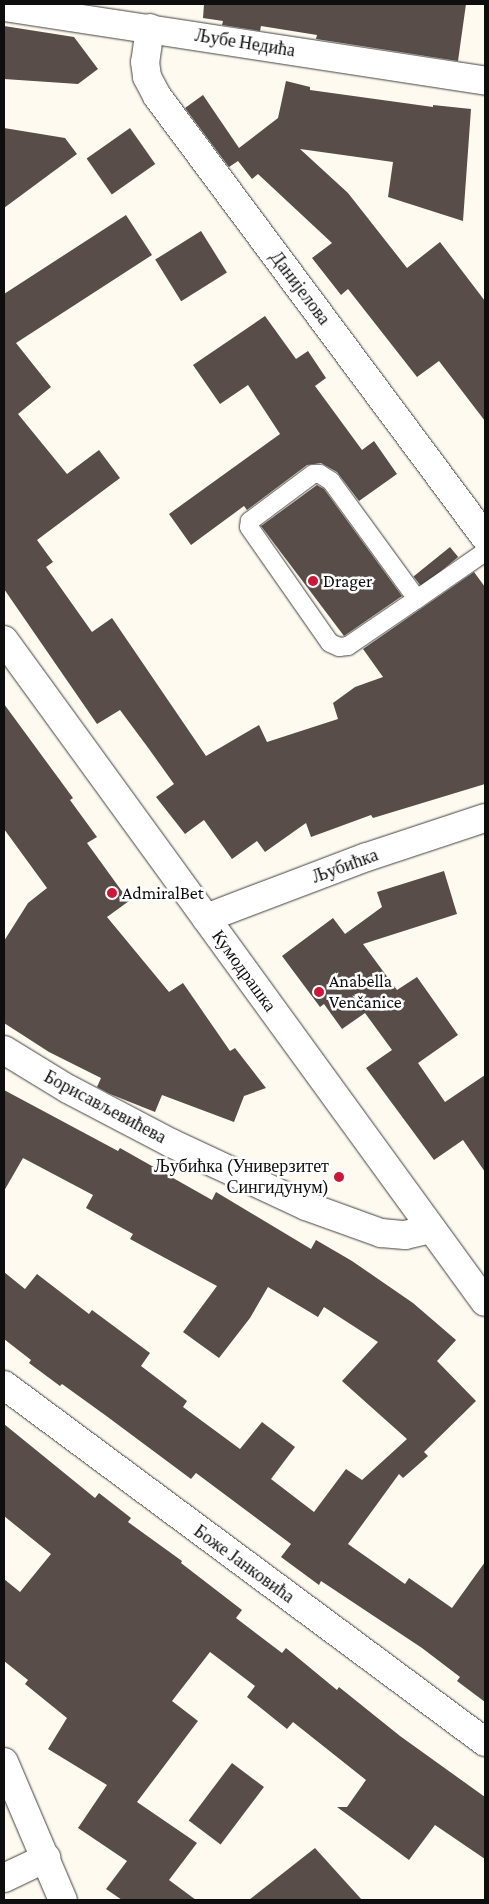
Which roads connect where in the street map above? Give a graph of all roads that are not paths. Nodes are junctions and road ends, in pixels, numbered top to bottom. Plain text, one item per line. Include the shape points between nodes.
1 (4, 7) edge
2 (150, 28) junction
3 (485, 81) edge
4 (485, 537) edge
5 (485, 552) edge
6 (417, 599) junction
7 (4, 640) edge
8 (485, 818) edge
9 (206, 918) junction
10 (4, 1050) edge
11 (431, 1229) junction
12 (485, 1302) edge
13 (4, 1385) edge
14 (485, 1742) edge
15 (4, 1762) edge
16 (46, 1858) junction
17 (4, 1878) edge
18 (63, 1900) edge

1 - 2 street, Љубе Недића
2 - 3 street, Љубе Недића
2 - 4 street, Данијелова via 147,77 157,96
5 - 6 lane
6 - 6 lane via 348,646 330,643 249,527 250,521 313,474 320,474 331,480
7 - 9 street, Кумодрашка
8 - 9 street, Љубићка via 367,857
9 - 11 street, Кумодрашка
10 - 11 street, Борисављевићева via 68,1089 171,1143 306,1206 382,1233 405,1235
11 - 12 street, Кумодрашка
13 - 14 street, Боже Јанковића
15 - 16 street
16 - 17 street
16 - 18 street

